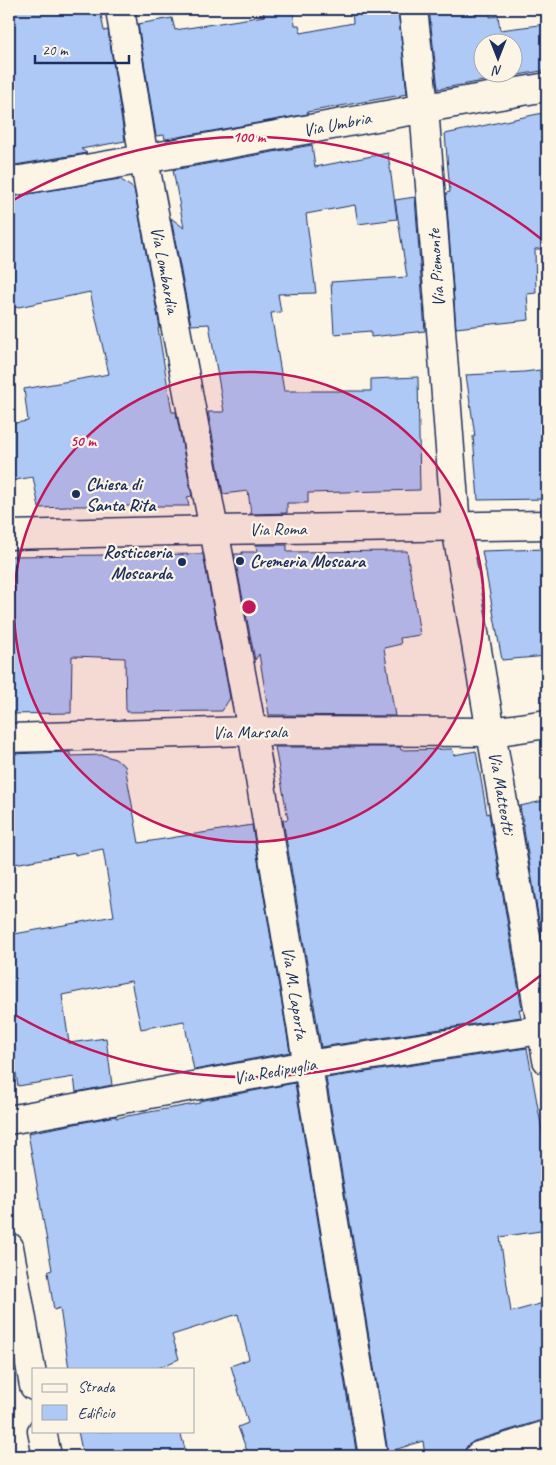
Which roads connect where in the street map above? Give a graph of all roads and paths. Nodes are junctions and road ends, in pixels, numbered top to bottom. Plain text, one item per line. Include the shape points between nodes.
1 (120, 9) edge
2 (413, 9) edge
3 (547, 87) edge
4 (424, 107) junction
5 (144, 160) junction
6 (9, 182) edge
7 (547, 525) edge
8 (456, 527) junction
9 (215, 530) junction
10 (9, 535) edge
11 (547, 724) edge
12 (252, 731) junction
13 (492, 732) junction
14 (9, 738) edge
15 (544, 1029) edge
16 (547, 1060) edge
17 (307, 1065) junction
18 (9, 1120) edge
19 (9, 1247) edge
20 (24, 1376) edge
21 (42, 1432) edge
22 (547, 1435) edge
23 (47, 1456) edge
24 (373, 1456) edge
25 (479, 1456) edge

1 - 5 street, Via Lombardia
2 - 4 street, Via Piemonte
3 - 4 street, Via Umbria
4 - 5 street, Via Umbria
4 - 8 street, Via Piemonte
5 - 6 street, Via Umbria
5 - 9 street, Via Lombardia
7 - 8 street, Via Roma
8 - 9 street, Via Roma
8 - 13 street, Via Matteotti
9 - 10 street, Via Roma
9 - 12 street, Via M. Laporta
11 - 13 street, Via Marsala
12 - 13 street, Via Marsala
12 - 14 street, Via Marsala
12 - 17 street, Via M. Laporta
13 - 15 street, Via Matteotti
15 - 16 street, Via Matteotti
15 - 17 street, Via Redipuglia
17 - 18 street, Via Redipuglia
17 - 24 street, Via M. Laporta
19 - 20 street
21 - 23 street
22 - 25 street

